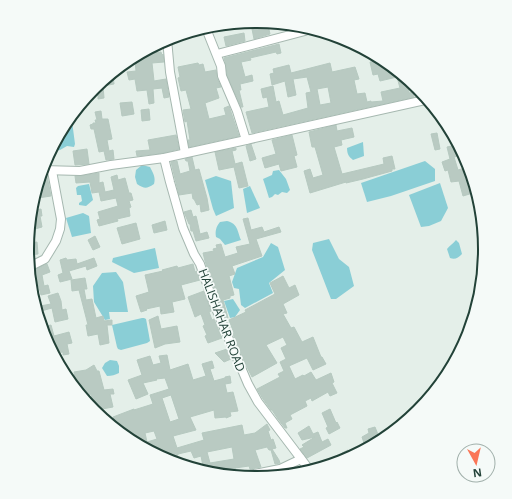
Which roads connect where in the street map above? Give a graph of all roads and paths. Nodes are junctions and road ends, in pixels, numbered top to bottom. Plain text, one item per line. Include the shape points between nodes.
1 (300, 32) edge
2 (208, 33) edge
3 (168, 47) edge
4 (216, 54) junction
5 (421, 101) edge
6 (246, 140) junction
7 (185, 153) junction
8 (164, 158) junction
9 (48, 171) edge
10 (48, 172) edge
11 (35, 264) edge
12 (301, 459) junction
13 (306, 465) edge
14 (270, 471) edge

1 - 4 street
2 - 4 street
3 - 7 street
4 - 6 street
5 - 6 street
6 - 7 street
7 - 8 street
8 - 9 street via 111,164 80,171
8 - 12 street, HALISHAHAR ROAD via 183,228 248,384 258,402
10 - 11 street via 61,219 60,229 45,259
12 - 13 street, HALISHAHAR ROAD
12 - 14 street

